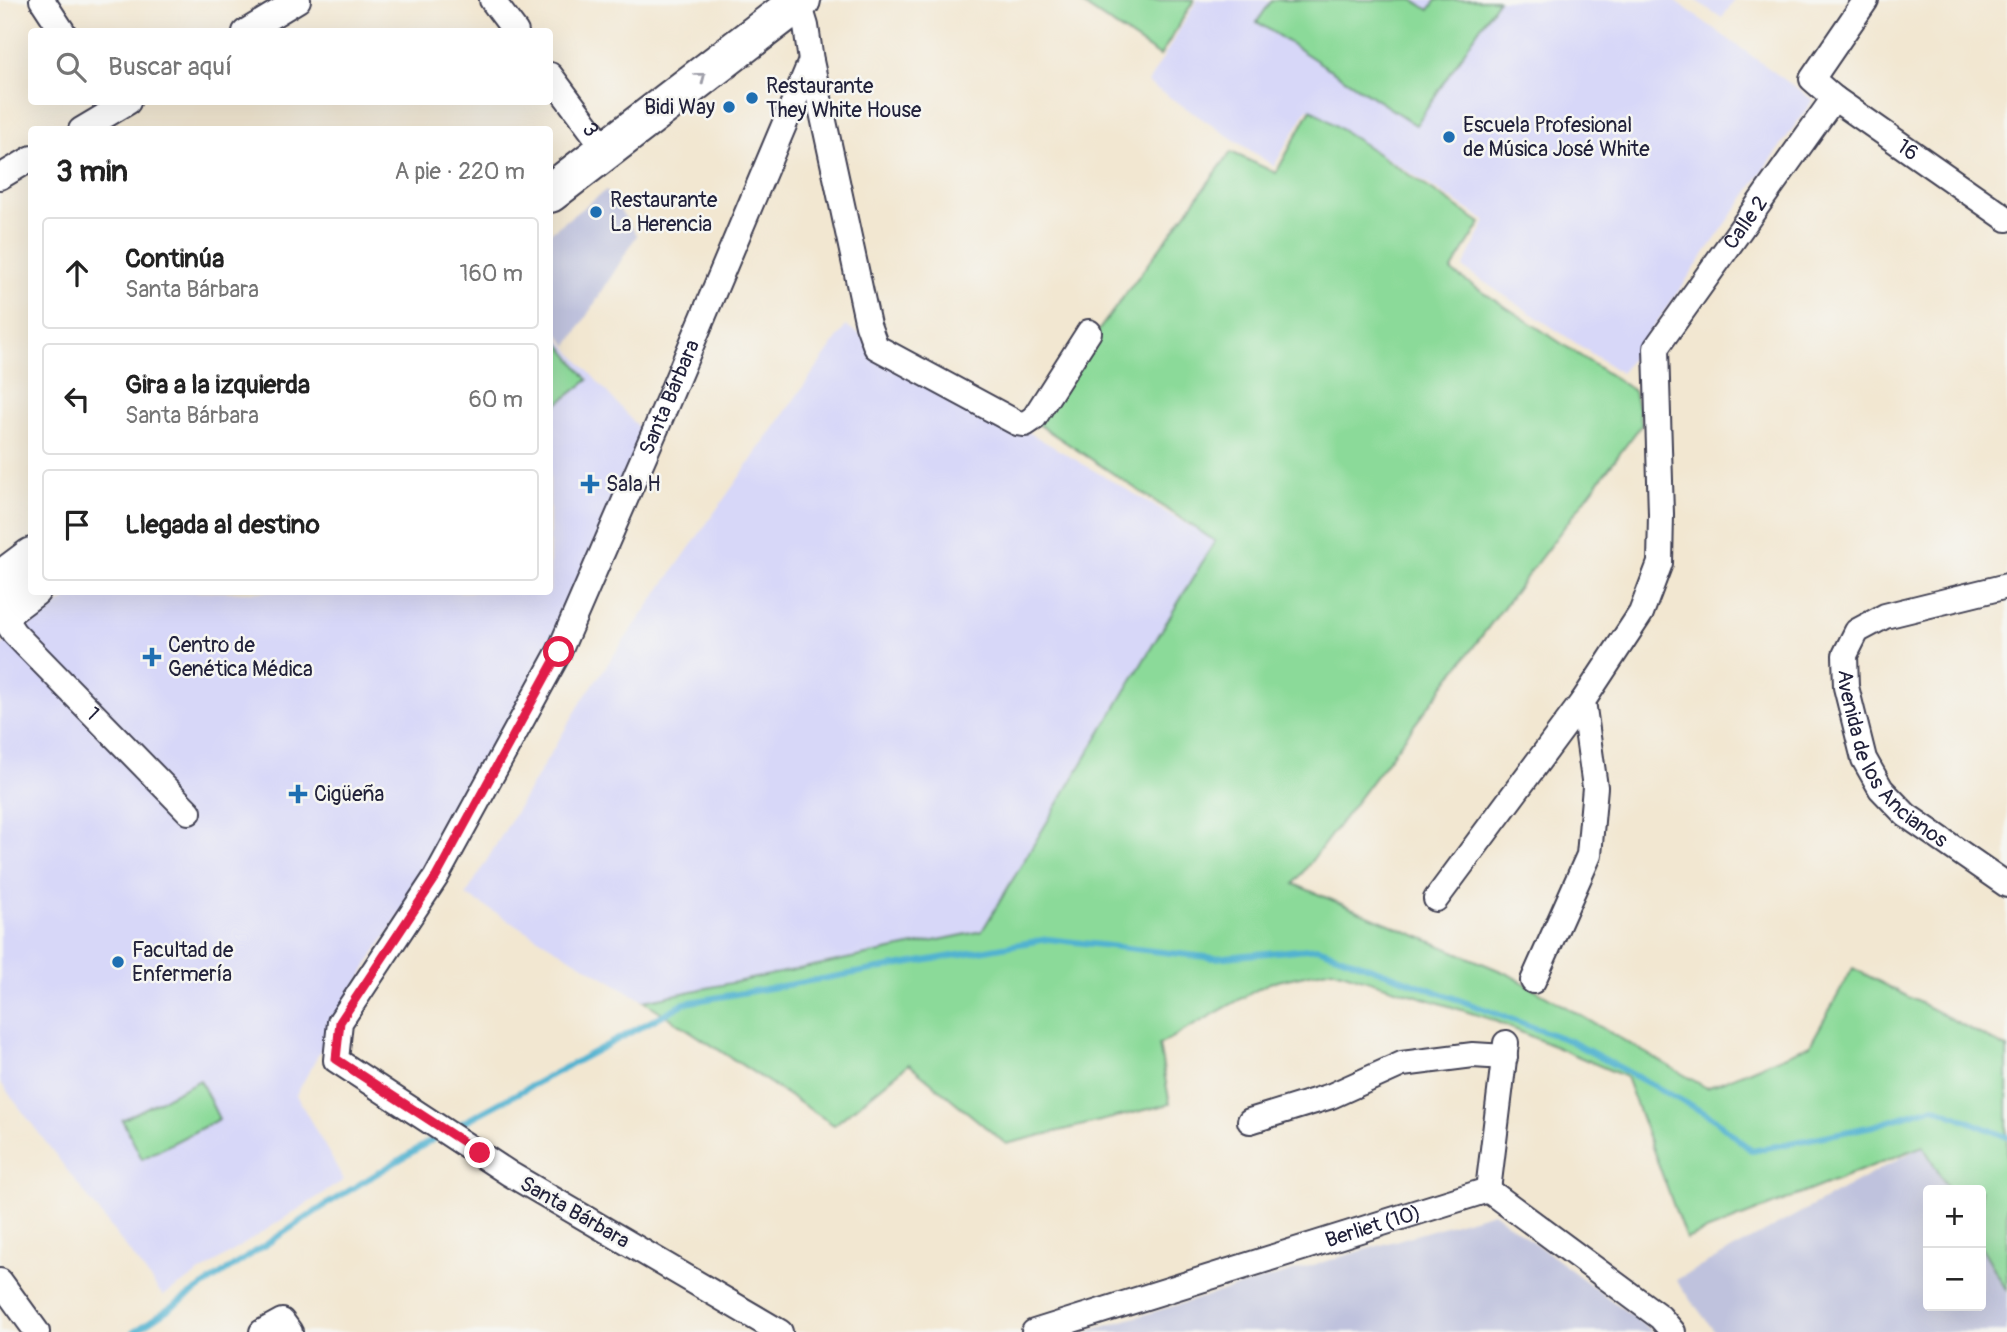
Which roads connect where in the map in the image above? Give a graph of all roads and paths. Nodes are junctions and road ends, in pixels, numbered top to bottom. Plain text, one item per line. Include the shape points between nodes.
1 (42, 0) edge
2 (298, 0) edge
3 (492, 0) edge
4 (758, 0) edge
5 (799, 0) edge
6 (1866, 0) edge
7 (60, 28) edge
8 (252, 28) edge
9 (513, 28) edge
10 (811, 61) junction
11 (553, 79) edge
12 (1834, 97) junction
13 (120, 111) edge
14 (89, 126) edge
15 (599, 140) junction
16 (28, 160) edge
17 (553, 160) edge
18 (0, 177) edge
19 (553, 190) edge
20 (2007, 219) edge
21 (1089, 332) dead end
22 (28, 559) edge
23 (0, 581) edge
24 (2007, 586) edge
25 (28, 591) edge
26 (0, 612) edge
27 (1583, 701) junction
28 (189, 812) dead end
29 (2007, 885) edge
30 (1436, 899) dead end
31 (1533, 981) dead end
32 (1250, 1121) dead end
33 (1488, 1190) junction
34 (0, 1280) edge
35 (37, 1332) edge
36 (780, 1332) edge
37 (1034, 1332) edge
38 (1673, 1332) edge

1 - 7 street
2 - 8 street
3 - 9 street
4 - 15 main road
5 - 10 street
15 -> 5 main road
6 - 12 street, 16 via 1812,79
10 - 21 street via 876,347 1025,424 1034,418
10 - 36 street, Santa Bárbara via 559,652 436,877 340,1022 336,1059 510,1174
11 - 15 street, 3
12 - 20 street, 16
12 - 27 street, Calle 2 via 1656,348 1660,563 1641,613
13 - 14 street
15 - 17 main road
15 - 19 main road
16 - 18 street
22 - 23 main road
24 - 29 street, Avenida de los Ancianos via 1885,616 1857,631 1845,656 1846,687 1864,760 1881,789 1906,815
25 - 26 main road
26 - 28 street, 1 via 14,634
27 - 30 street
27 - 31 street via 1595,787 1589,855
32 - 33 street via 1331,1096 1402,1064 1505,1050
33 - 37 street, Berliet (10)
33 - 38 street via 1660,1317
34 - 35 street

